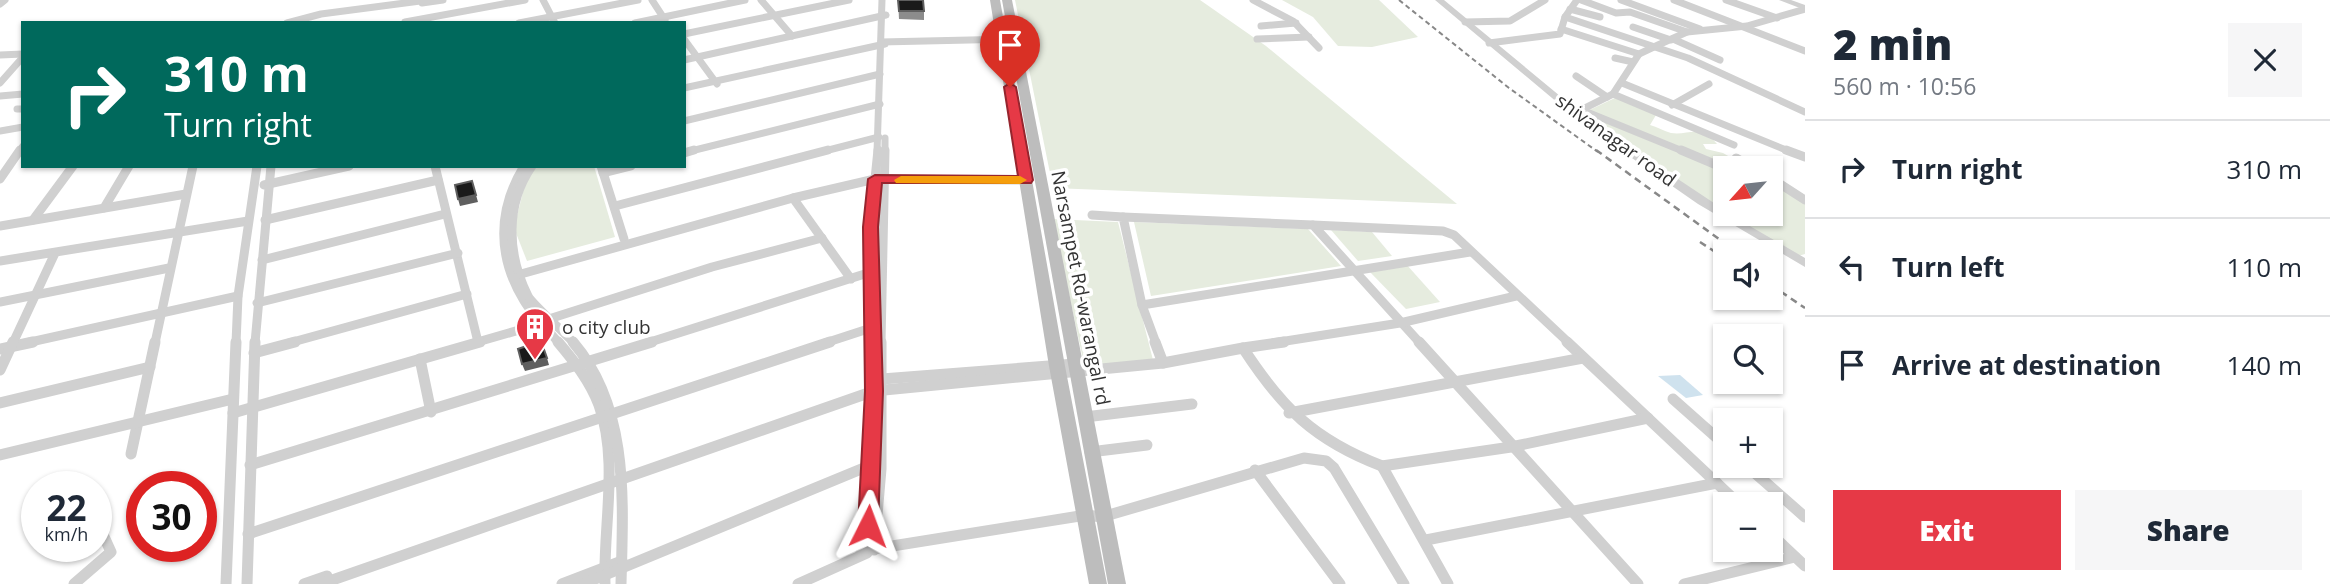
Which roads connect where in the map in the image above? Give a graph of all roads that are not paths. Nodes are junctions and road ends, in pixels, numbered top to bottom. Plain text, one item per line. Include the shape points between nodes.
1 (5, 0) edge
2 (428, 0) edge
3 (443, 0) edge
4 (511, 0) edge
5 (525, 0) edge
6 (536, 0) edge
7 (543, 0) edge
8 (624, 0) edge
9 (638, 0) edge
10 (652, 0) edge
11 (659, 0) edge
12 (745, 0) edge
13 (761, 0) edge
14 (849, 0) edge
15 (882, 0) edge
16 (887, 0) edge
17 (995, 0) edge
18 (1006, 0) edge
19 (1253, 0) edge
20 (1438, 0) edge
21 (1545, 0) edge
22 (1579, 0) edge
23 (1621, 0) edge
24 (1674, 0) edge
25 (1726, 0) edge
26 (1783, 0) edge
27 (1791, 0) edge
28 (0, 4) edge
29 (403, 4) junction
30 (1805, 7) edge
31 (1570, 9) junction
32 (774, 16) junction
33 (884, 16) junction
34 (1565, 17) junction
35 (1600, 17) dead end
36 (549, 18) edge
37 (667, 18) edge
38 (1778, 18) junction
39 (293, 21) edge
40 (407, 21) edge
41 (525, 21) edge
42 (531, 21) edge
43 (641, 21) edge
44 (648, 21) edge
45 (1465, 22) junction
46 (1296, 23) junction
47 (1261, 26) dead end
48 (1747, 26) junction
49 (1633, 27) dead end
50 (1561, 29) junction
51 (1701, 29) junction
52 (1687, 32) junction
53 (686, 36) edge
54 (792, 36) junction
55 (1309, 37) junction
56 (1008, 39) junction
57 (1257, 39) dead end
58 (1673, 39) junction
59 (686, 42) edge
60 (1489, 43) junction
61 (884, 45) junction
62 (1658, 45) junction
63 (1319, 48) dead end
64 (1805, 51) edge
65 (1639, 54) junction
66 (0, 55) edge
67 (21, 55) edge
68 (21, 57) edge
69 (1615, 58) dead end
70 (692, 60) edge
71 (1720, 60) dead end
72 (1633, 62) junction
73 (880, 74) junction
74 (1576, 76) dead end
75 (0, 83) edge
76 (1622, 83) junction
77 (714, 84) junction
78 (1709, 84) dead end
79 (686, 90) edge
80 (21, 94) edge
81 (1610, 95) junction
82 (0, 96) edge
83 (880, 104) junction
84 (1672, 105) junction
85 (1579, 112) junction
86 (1805, 112) edge
87 (686, 121) edge
88 (21, 127) edge
89 (0, 131) edge
90 (879, 137) junction
91 (1734, 145) dead end
92 (21, 149) edge
93 (686, 152) edge
94 (1805, 157) edge
95 (1713, 164) edge
96 (72, 168) edge
97 (127, 168) edge
98 (192, 168) edge
99 (257, 168) edge
100 (271, 168) edge
101 (328, 168) edge
102 (339, 168) edge
103 (523, 168) edge
104 (531, 168) edge
105 (602, 170) edge
106 (437, 174) edge
107 (878, 178) junction
108 (0, 179) edge
109 (1026, 180) junction
110 (269, 182) junction
111 (254, 185) junction
112 (1783, 186) edge
113 (186, 194) junction
114 (793, 198) junction
115 (1805, 200) edge
116 (615, 206) junction
117 (104, 208) junction
118 (445, 212) junction
119 (1092, 215) dead end
120 (1123, 217) junction
121 (265, 218) junction
122 (33, 220) junction
123 (248, 221) junction
124 (1313, 225) junction
125 (0, 226) edge
126 (177, 232) junction
127 (822, 238) junction
128 (624, 239) junction
129 (458, 251) junction
130 (1471, 251) junction
131 (55, 253) junction
132 (262, 258) junction
133 (0, 261) edge
134 (1805, 263) edge
135 (169, 268) junction
136 (1351, 269) junction
137 (521, 271) junction
138 (871, 272) junction
139 (851, 279) junction
140 (467, 292) junction
141 (36, 296) junction
142 (238, 296) junction
143 (1516, 296) junction
144 (258, 301) junction
145 (0, 303) edge
146 (1142, 305) junction
147 (161, 313) junction
148 (547, 320) junction
149 (1400, 323) junction
150 (874, 327) junction
151 (478, 339) junction
152 (5, 348) edge
153 (1243, 348) junction
154 (255, 351) junction
155 (1583, 358) junction
156 (421, 359) junction
157 (581, 361) junction
158 (1163, 363) junction
159 (150, 367) junction
160 (1076, 368) junction
161 (0, 370) edge
162 (1057, 370) junction
163 (1454, 384) junction
164 (879, 387) junction
165 (1673, 399) dead end
166 (0, 403) edge
167 (252, 404) junction
168 (1192, 404) dead end
169 (233, 406) junction
170 (431, 409) junction
171 (606, 413) junction
172 (1289, 414) junction
173 (1085, 416) junction
174 (1648, 418) junction
175 (136, 423) junction
176 (1713, 434) edge
177 (1147, 445) dead end
178 (1511, 447) junction
179 (1090, 452) junction
180 (131, 454) dead end
181 (0, 455) edge
182 (250, 462) junction
183 (871, 465) junction
184 (1382, 466) junction
185 (1255, 470) junction
186 (622, 476) junction
187 (1761, 478) edge
188 (607, 483) junction
189 (1717, 483) junction
190 (1727, 492) edge
191 (1571, 513) junction
192 (1094, 516) junction
193 (1805, 517) edge
194 (248, 532) junction
195 (1426, 540) junction
196 (1783, 545) edge
197 (870, 546) junction
198 (1800, 561) edge
199 (99, 562) edge
200 (621, 565) junction
201 (605, 576) edge
202 (74, 584) edge
203 (226, 584) edge
204 (247, 584) edge
205 (304, 584) edge
206 (321, 584) edge
207 (562, 584) edge
208 (583, 584) edge
209 (621, 584) edge
210 (798, 584) edge
211 (1098, 584) edge
212 (1117, 584) edge
213 (1340, 584) edge
214 (1404, 584) edge
215 (1448, 584) edge
216 (1638, 584) edge
217 (1684, 584) edge

1 - 28 street
2 - 29 street
3 - 29 street
4 - 40 street
5 - 40 street
6 - 36 street
7 - 36 street
8 - 36 street
9 - 36 street
10 - 37 street
11 - 37 street
12 - 37 street
13 - 32 street
14 - 32 street
15 - 33 street
16 - 33 street
17 - 56 main road, Narsampet Rd-warangal rd
18 - 56 main road, Narsampet Rd-warangal rd
19 - 46 street
20 - 45 street, shivanagar road
21 - 45 street via 1510,21
22 - 31 street
22 - 52 street
23 - 51 street
24 - 48 street
25 - 38 street
26 - 30 street
27 - 30 street
29 - 39 street
29 - 40 street
30 - 38 street
31 - 34 street
31 - 35 street
32 - 53 street
32 - 54 street
33 - 54 street
33 - 61 street
34 - 50 street
34 - 62 street
36 - 41 street
36 - 42 street
37 - 43 street
37 - 44 street
38 - 48 street
45 - 60 street, shivanagar road
46 - 47 street
46 - 55 street
48 - 51 street
48 - 64 street
49 - 58 street
50 - 60 street via 1556,36
50 - 65 street
51 - 52 street
52 - 58 street
54 - 70 street
55 - 57 street
55 - 63 street
56 - 61 street
56 - 109 main road, Narsampet Rd-warangal rd
56 - 160 main road, Narsampet Rd-warangal rd
58 - 62 street
58 - 71 street
59 - 70 street
60 - 85 street, shivanagar road
61 - 73 street
61 - 77 street
61 - 107 street
62 - 65 street
62 - 86 street
65 - 72 street
66 - 67 street
68 - 75 street
69 - 72 street
70 - 77 street
72 - 76 street
73 - 83 street
73 - 87 street
74 - 81 street
76 - 81 street
76 - 84 street
77 - 79 street
78 - 84 street
80 - 82 street
81 - 85 street
81 - 91 street
83 - 90 street
83 - 93 street
84 - 94 street
85 - 95 street
85 - 134 street, shivanagar road via 1702,201
88 - 89 street
90 - 107 street
90 - 116 street
92 - 108 street
96 - 122 street
97 - 117 street
98 - 113 street
99 - 111 street
100 - 110 street
101 - 110 street
102 - 110 street
103 - 148 street via 504,208 501,241 524,302
104 - 137 street via 513,207 511,239
105 - 116 street
106 - 118 street
106 - 121 street
107 - 109 street
107 - 114 street
107 - 128 street
107 - 138 street via 870,227
107 - 164 street
109 - 162 main road, Narsampet Rd-warangal rd
110 - 111 street
110 - 121 street
111 - 123 street
112 - 115 street
113 - 117 street
113 - 126 street
114 - 127 street
114 - 137 street
116 - 128 street
117 - 122 street
118 - 129 street
118 - 132 street
119 - 120 street
120 - 124 street
120 - 146 street
121 - 132 street
122 - 125 street
123 - 126 street
123 - 142 street
124 - 130 street via 1443,231
124 - 136 street
126 - 131 street
126 - 135 street
127 - 139 street
127 - 148 street via 712,267
128 - 137 street
129 - 140 street
129 - 144 street
130 - 136 street
130 - 143 street
131 - 133 street
131 - 141 street
132 - 144 street
135 - 141 street
135 - 147 street
136 - 146 street
136 - 149 street
137 - 148 street via 529,298
138 - 139 street
138 - 150 street
139 - 157 street
140 - 151 street
140 - 154 street
141 - 145 street
141 - 152 street
142 - 147 street
142 - 169 street
143 - 149 street
143 - 155 street
144 - 154 street
146 - 158 street
147 - 152 street
147 - 159 street
148 - 151 street
148 - 157 street
149 - 153 street
149 - 163 street
150 - 164 street
150 - 171 street
151 - 156 street
151 - 167 street
152 - 161 street
153 - 158 street
153 - 172 street
154 - 167 street
155 - 163 street
155 - 174 street
156 - 167 street
156 - 170 street
157 - 170 street
157 - 171 street
158 - 160 street
159 - 166 street
159 - 175 street
160 - 162 street
160 - 173 main road, Narsampet Rd-warangal rd
162 - 164 street
162 - 192 main road, Narsampet Rd-warangal rd
163 - 172 street
163 - 178 street
164 - 183 street
164 - 186 street
164 - 197 street via 881,469
165 - 176 street
167 - 169 street
167 - 182 street
168 - 173 street
169 - 175 street
169 - 203 street
170 - 182 street
171 - 186 street
171 - 188 street
171 - 194 street
172 - 184 street via 1318,437
173 - 179 main road, Narsampet Rd-warangal rd
174 - 178 street
174 - 189 street
175 - 180 street
175 - 181 street
177 - 179 street
178 - 184 street
178 - 191 street
179 - 192 main road, Narsampet Rd-warangal rd
182 - 194 street
183 - 197 street
183 - 200 street
184 - 195 street
185 - 192 street
185 - 213 street
185 - 214 street via 1304,458 1326,461
186 - 188 street
186 - 200 street
187 - 193 street
188 - 201 street
188 - 205 street
188 - 206 street
189 - 190 street
189 - 191 street
191 - 195 street
191 - 216 street
192 - 197 street
192 - 211 main road, Narsampet Rd-warangal rd
192 - 212 main road, Narsampet Rd-warangal rd
194 - 204 street
195 - 215 street
196 - 198 street
197 - 210 street
198 - 217 street
199 - 202 street
200 - 201 street
200 - 209 street
201 - 207 street
201 - 208 street

